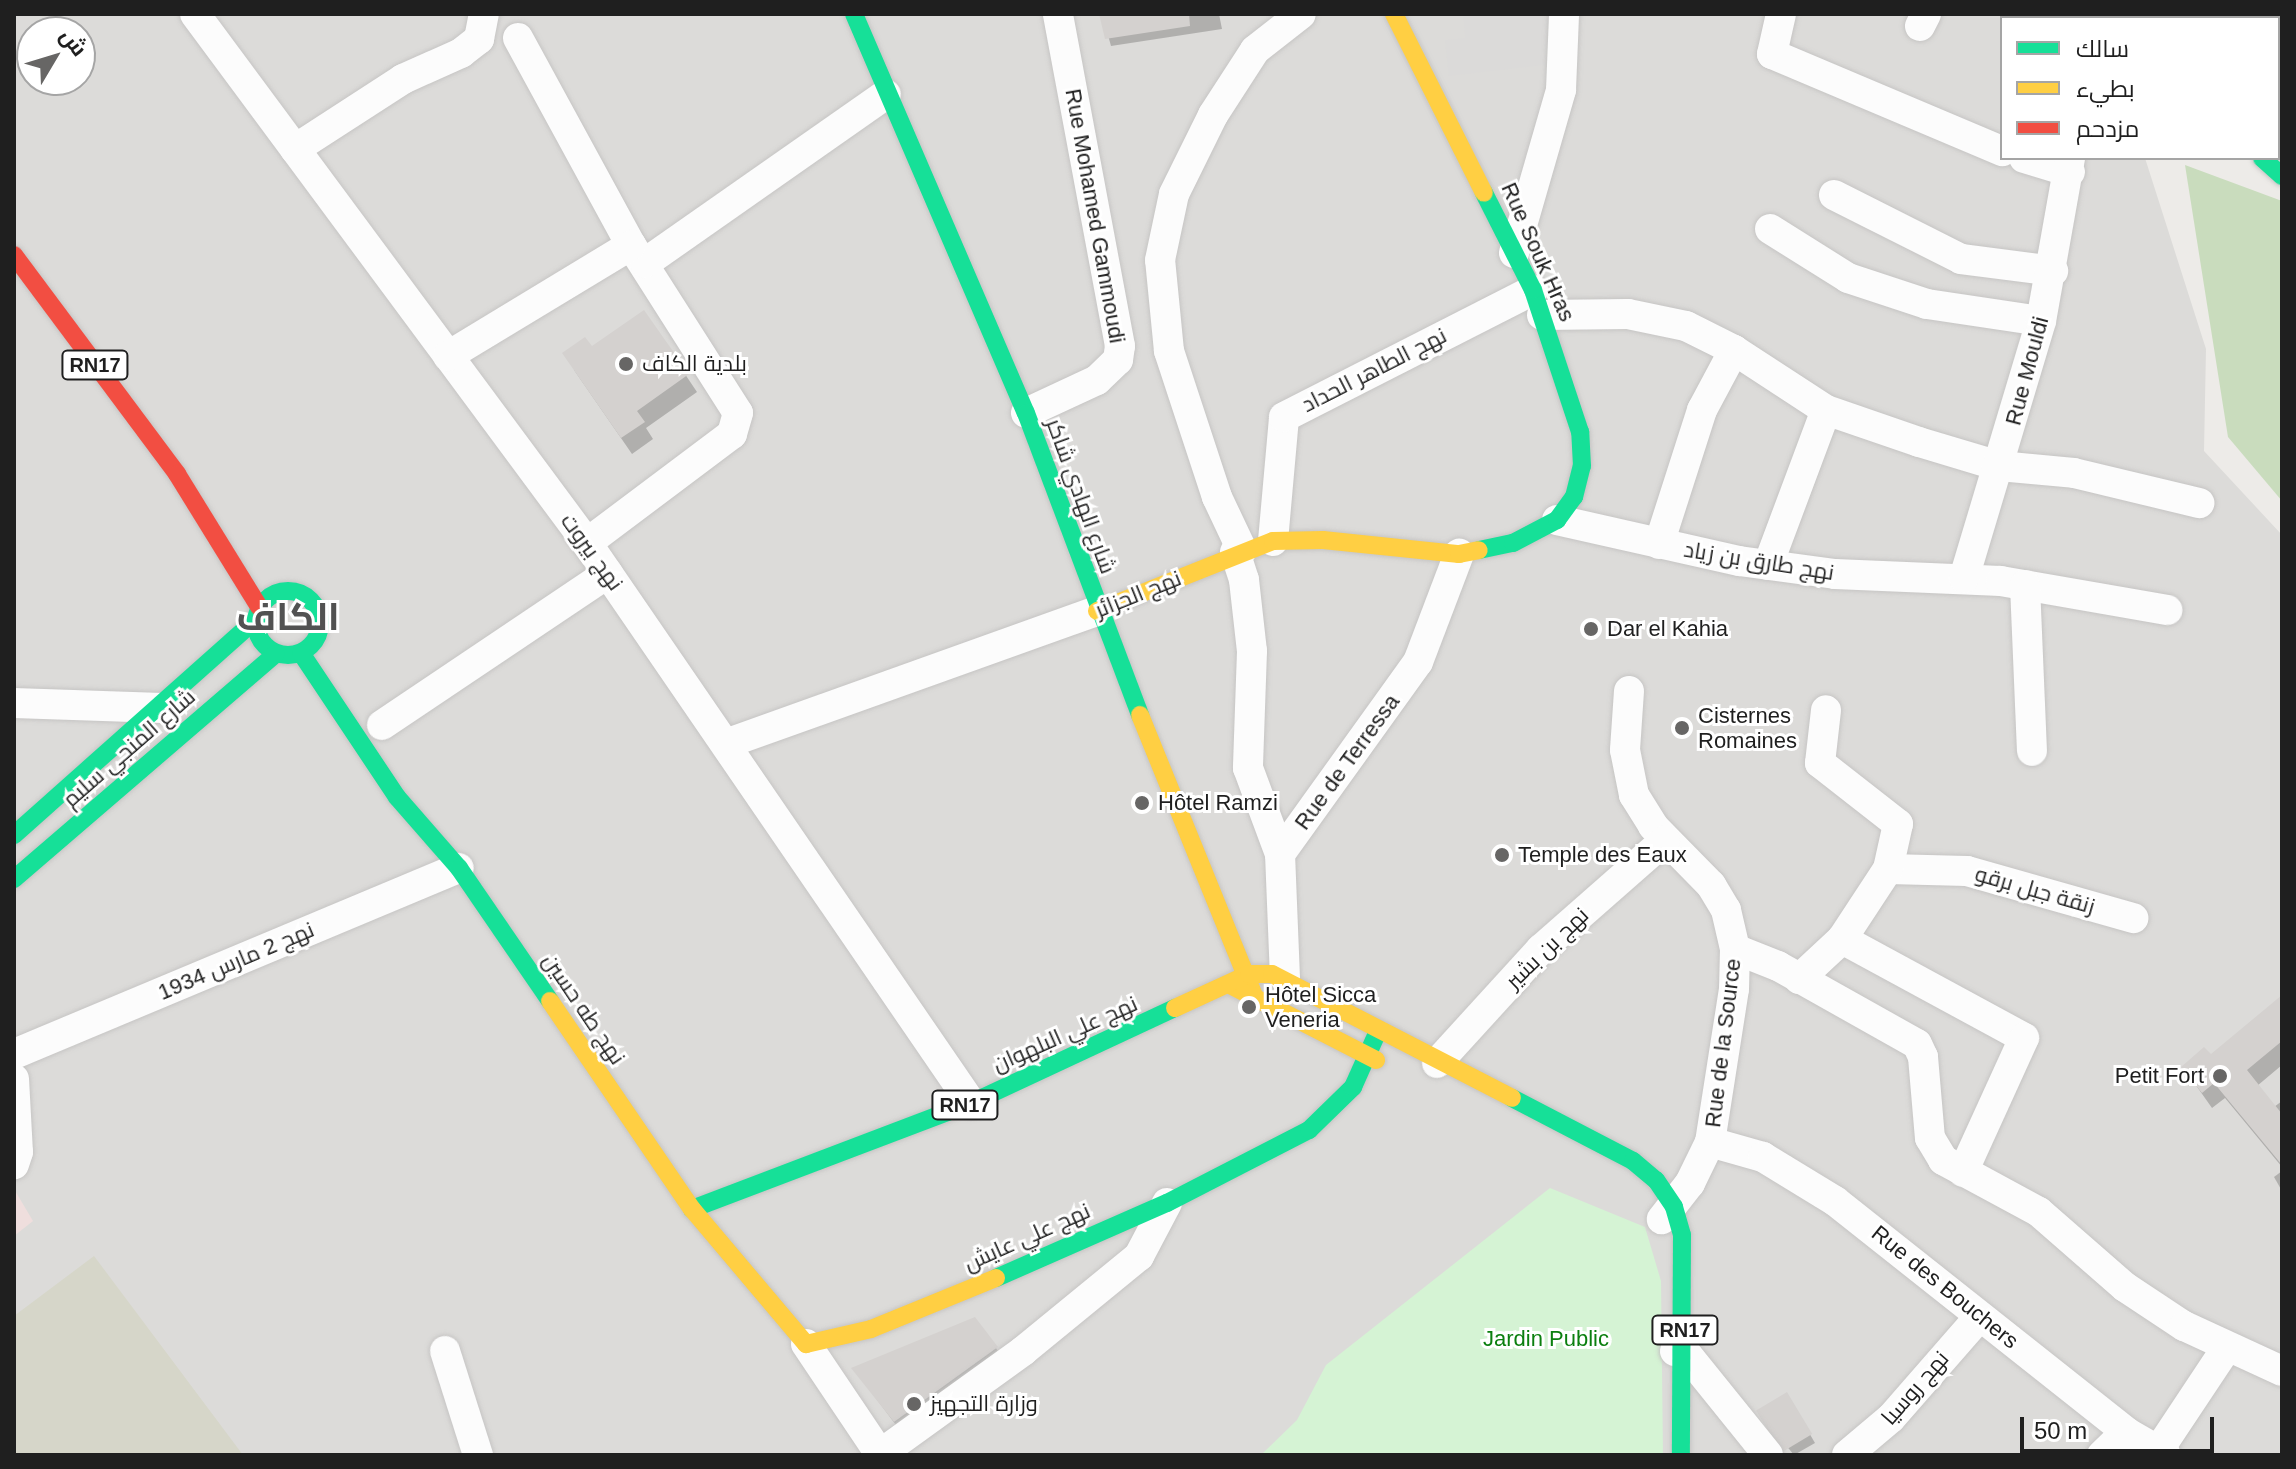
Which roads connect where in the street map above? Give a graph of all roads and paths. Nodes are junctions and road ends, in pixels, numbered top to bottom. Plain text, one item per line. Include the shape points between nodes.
1 (195, 14) edge
2 (484, 14) edge
3 (854, 14) edge
4 (1058, 14) edge
5 (1301, 14) edge
6 (1394, 14) edge
7 (1564, 14) edge
8 (1781, 14) edge
9 (518, 38) dead end
10 (886, 94) junction
11 (295, 149) junction
12 (2000, 150) edge
13 (2037, 160) edge
14 (2264, 160) edge
15 (2070, 165) edge
16 (2282, 176) edge
17 (1834, 195) dead end
18 (1770, 229) dead end
19 (1514, 253) junction
20 (638, 254) junction
21 (14, 255) edge
22 (2053, 271) junction
23 (1537, 302) junction
24 (2041, 321) junction
25 (1734, 350) junction
26 (448, 356) junction
27 (1826, 410) junction
28 (1026, 413) junction
29 (1999, 466) junction
30 (177, 474) junction
31 (2199, 503) dead end
32 (1557, 520) junction
33 (1273, 541) junction
34 (587, 543) junction
35 (1659, 544) junction
36 (1238, 551) junction
37 (1459, 554) junction
38 (251, 556) dead end
39 (1768, 565) junction
40 (608, 573) junction
41 (1964, 578) junction
42 (2025, 585) junction
43 (2167, 610) dead end
44 (1097, 611) junction
45 (257, 614) junction
46 (301, 653) junction
47 (276, 654) junction
48 (1629, 691) dead end
49 (14, 703) edge
50 (162, 708) junction
51 (1826, 710) dead end
52 (381, 725) dead end
53 (728, 743) junction
54 (2032, 751) dead end
55 (422, 797) dead end
56 (14, 835) edge
57 (436, 836) junction
58 (1665, 840) junction
59 (1280, 854) junction
60 (459, 868) junction
61 (1888, 869) junction
62 (14, 879) edge
63 (2133, 918) dead end
64 (1842, 939) junction
65 (1735, 949) junction
66 (1249, 974) junction
67 (1285, 978) junction
68 (1799, 979) junction
69 (1232, 986) junction
70 (1255, 998) junction
71 (1378, 1031) junction
72 (14, 1054) edge
73 (1366, 1055) junction
74 (1437, 1063) junction
75 (1394, 1069) dead end
76 (14, 1079) edge
77 (971, 1103) junction
78 (1710, 1142) junction
79 (14, 1164) edge
80 (1963, 1172) junction
81 (1167, 1203) junction
82 (692, 1209) junction
83 (1658, 1211) junction
84 (1979, 1317) junction
85 (806, 1344) junction
86 (2227, 1347) junction
87 (445, 1351) dead end
88 (1677, 1351) junction
89 (2282, 1371) edge
90 (2126, 1432) junction
91 (1859, 1451) edge
92 (2162, 1453) edge
93 (879, 1454) edge
94 (478, 1455) edge
95 (1669, 1455) edge
96 (1681, 1455) edge
97 (1768, 1455) edge
98 (2102, 1455) edge

1 - 11 street, نهج بيروت
2 - 11 street via 479,39 461,53 403,79
3 - 10 main road, شارع الهادي شاكر
4 - 28 street, Rue Mohamed Gammoudi via 1120,346 1118,360 1097,380
5 - 36 street via 1255,50 1213,115 1174,194 1160,260 1169,351
6 - 19 main road, Rue Souk Hras
7 - 19 street via 1561,90
8 - 12 street via 1772,54
9 - 20 street
10 - 20 street
10 - 28 main road, شارع الهادي شاكر
11 - 26 street, نهج بيروت
13 - 15 street
14 - 16 main road
15 - 22 street, Rue Mouldi
17 - 22 street via 1961,259
18 - 24 street via 1848,278 1927,304
19 - 23 main road, Rue Souk Hras
20 - 26 street
20 - 34 street via 734,400 737,424 732,434
21 - 30 main road, RN17
22 - 24 street, Rue Mouldi
23 - 25 street via 1686,326
23 - 32 main road, Rue Souk Hras via 1580,432 1582,466 1574,497
23 - 33 street, نهج الطاهر الحداد via 1284,417
24 - 29 street, Rue Mouldi
25 - 27 street
25 - 35 street via 1697,424
26 - 34 street, نهج بيروت
27 - 29 street
27 - 39 street
28 - 44 main road, شارع الهادي شاكر
29 - 31 street via 2074,473
29 - 41 street, Rue Mouldi
30 - 38 main road, RN17
30 - 45 main road, RN17
32 - 35 street, نهج طارق بن زياد
32 - 37 main road, نهج الجزائر via 1513,543
33 - 36 main road, نهج الجزائر
33 - 37 main road, نهج الجزائر via 1323,540
34 - 40 street, نهج بيروت
35 - 39 street, نهج طارق بن زياد
36 - 44 main road, نهج الجزائر
36 - 59 street via 1252,651 1248,768
37 - 59 street, Rue de Terressa via 1418,662
39 - 41 street, نهج طارق بن زياد via 1835,574
40 - 52 street
40 - 53 street, نهج بيروت
41 - 42 street, نهج طارق بن زياد
42 - 43 street, نهج طارق بن زياد
42 - 54 street
44 - 53 street, نهج الجزائر
44 - 66 main road, شارع الهادي شاكر
45 - 46 main road via 278,585 310,599 322,644
45 - 47 main road, RN17 via 264,646
45 - 50 main road, شارع المنجي سليم
46 - 47 main road
46 - 57 main road, نهج طه حسين via 397,797
47 - 62 main road, شارع المنجي سليم
48 - 58 street, Rue de la Source via 1627,773 1634,795
49 - 50 street
50 - 56 main road, شارع المنجي سليم
51 - 61 street via 1820,763 1898,824
53 - 77 street, نهج بيروت
55 - 57 main road, نهج طه حسين
57 - 60 main road, نهج طه حسين
58 - 65 street, Rue de la Source via 1711,885 1726,910
58 - 74 street, نهج بن بشير via 1541,949
59 - 67 street
60 - 72 street, نهج 2 مارس 1934
60 - 82 main road, نهج طه حسين
61 - 63 street, زنقة جبل برقو via 1967,871
61 - 64 street
64 - 68 street
64 - 80 street via 2024,1038
65 - 68 street
65 - 78 street, Rue de la Source via 1734,989
66 - 67 main road, RN17
66 - 69 main road, نهج علي البلهوان / RN17
66 - 70 main road, شارع الهادي شاكر
67 - 71 main road, RN17
68 - 80 street via 1917,1044 1930,1138 1943,1160
69 - 70 main road
69 - 77 main road, نهج علي البلهوان / RN17
70 - 73 main road
71 - 73 main road, نهج علي عايش
71 - 74 main road, RN17
73 - 75 main road
73 - 81 main road, نهج علي عايش via 1347,1096 1309,1130
74 - 83 main road, RN17 via 1633,1161
76 - 79 street
77 - 82 main road, نهج علي البلهوان / RN17
78 - 83 street, Rue de la Source
78 - 84 street, Rue des Bouchers via 1763,1157 1835,1201
80 - 86 street via 2039,1212 2125,1287
81 - 85 main road, نهج علي عايش via 871,1329
81 - 93 street via 1139,1256 1023,1351
82 - 85 main road
83 - 88 main road, RN17 via 1668,1243
84 - 90 street, Rue des Bouchers
84 - 91 street, نهج روسيا
85 - 93 street
86 - 89 street
86 - 92 street
87 - 94 street
88 - 95 main road, RN17
88 - 96 main road, RN17
88 - 97 street
90 - 92 street, Rue des Bouchers
90 - 98 street

